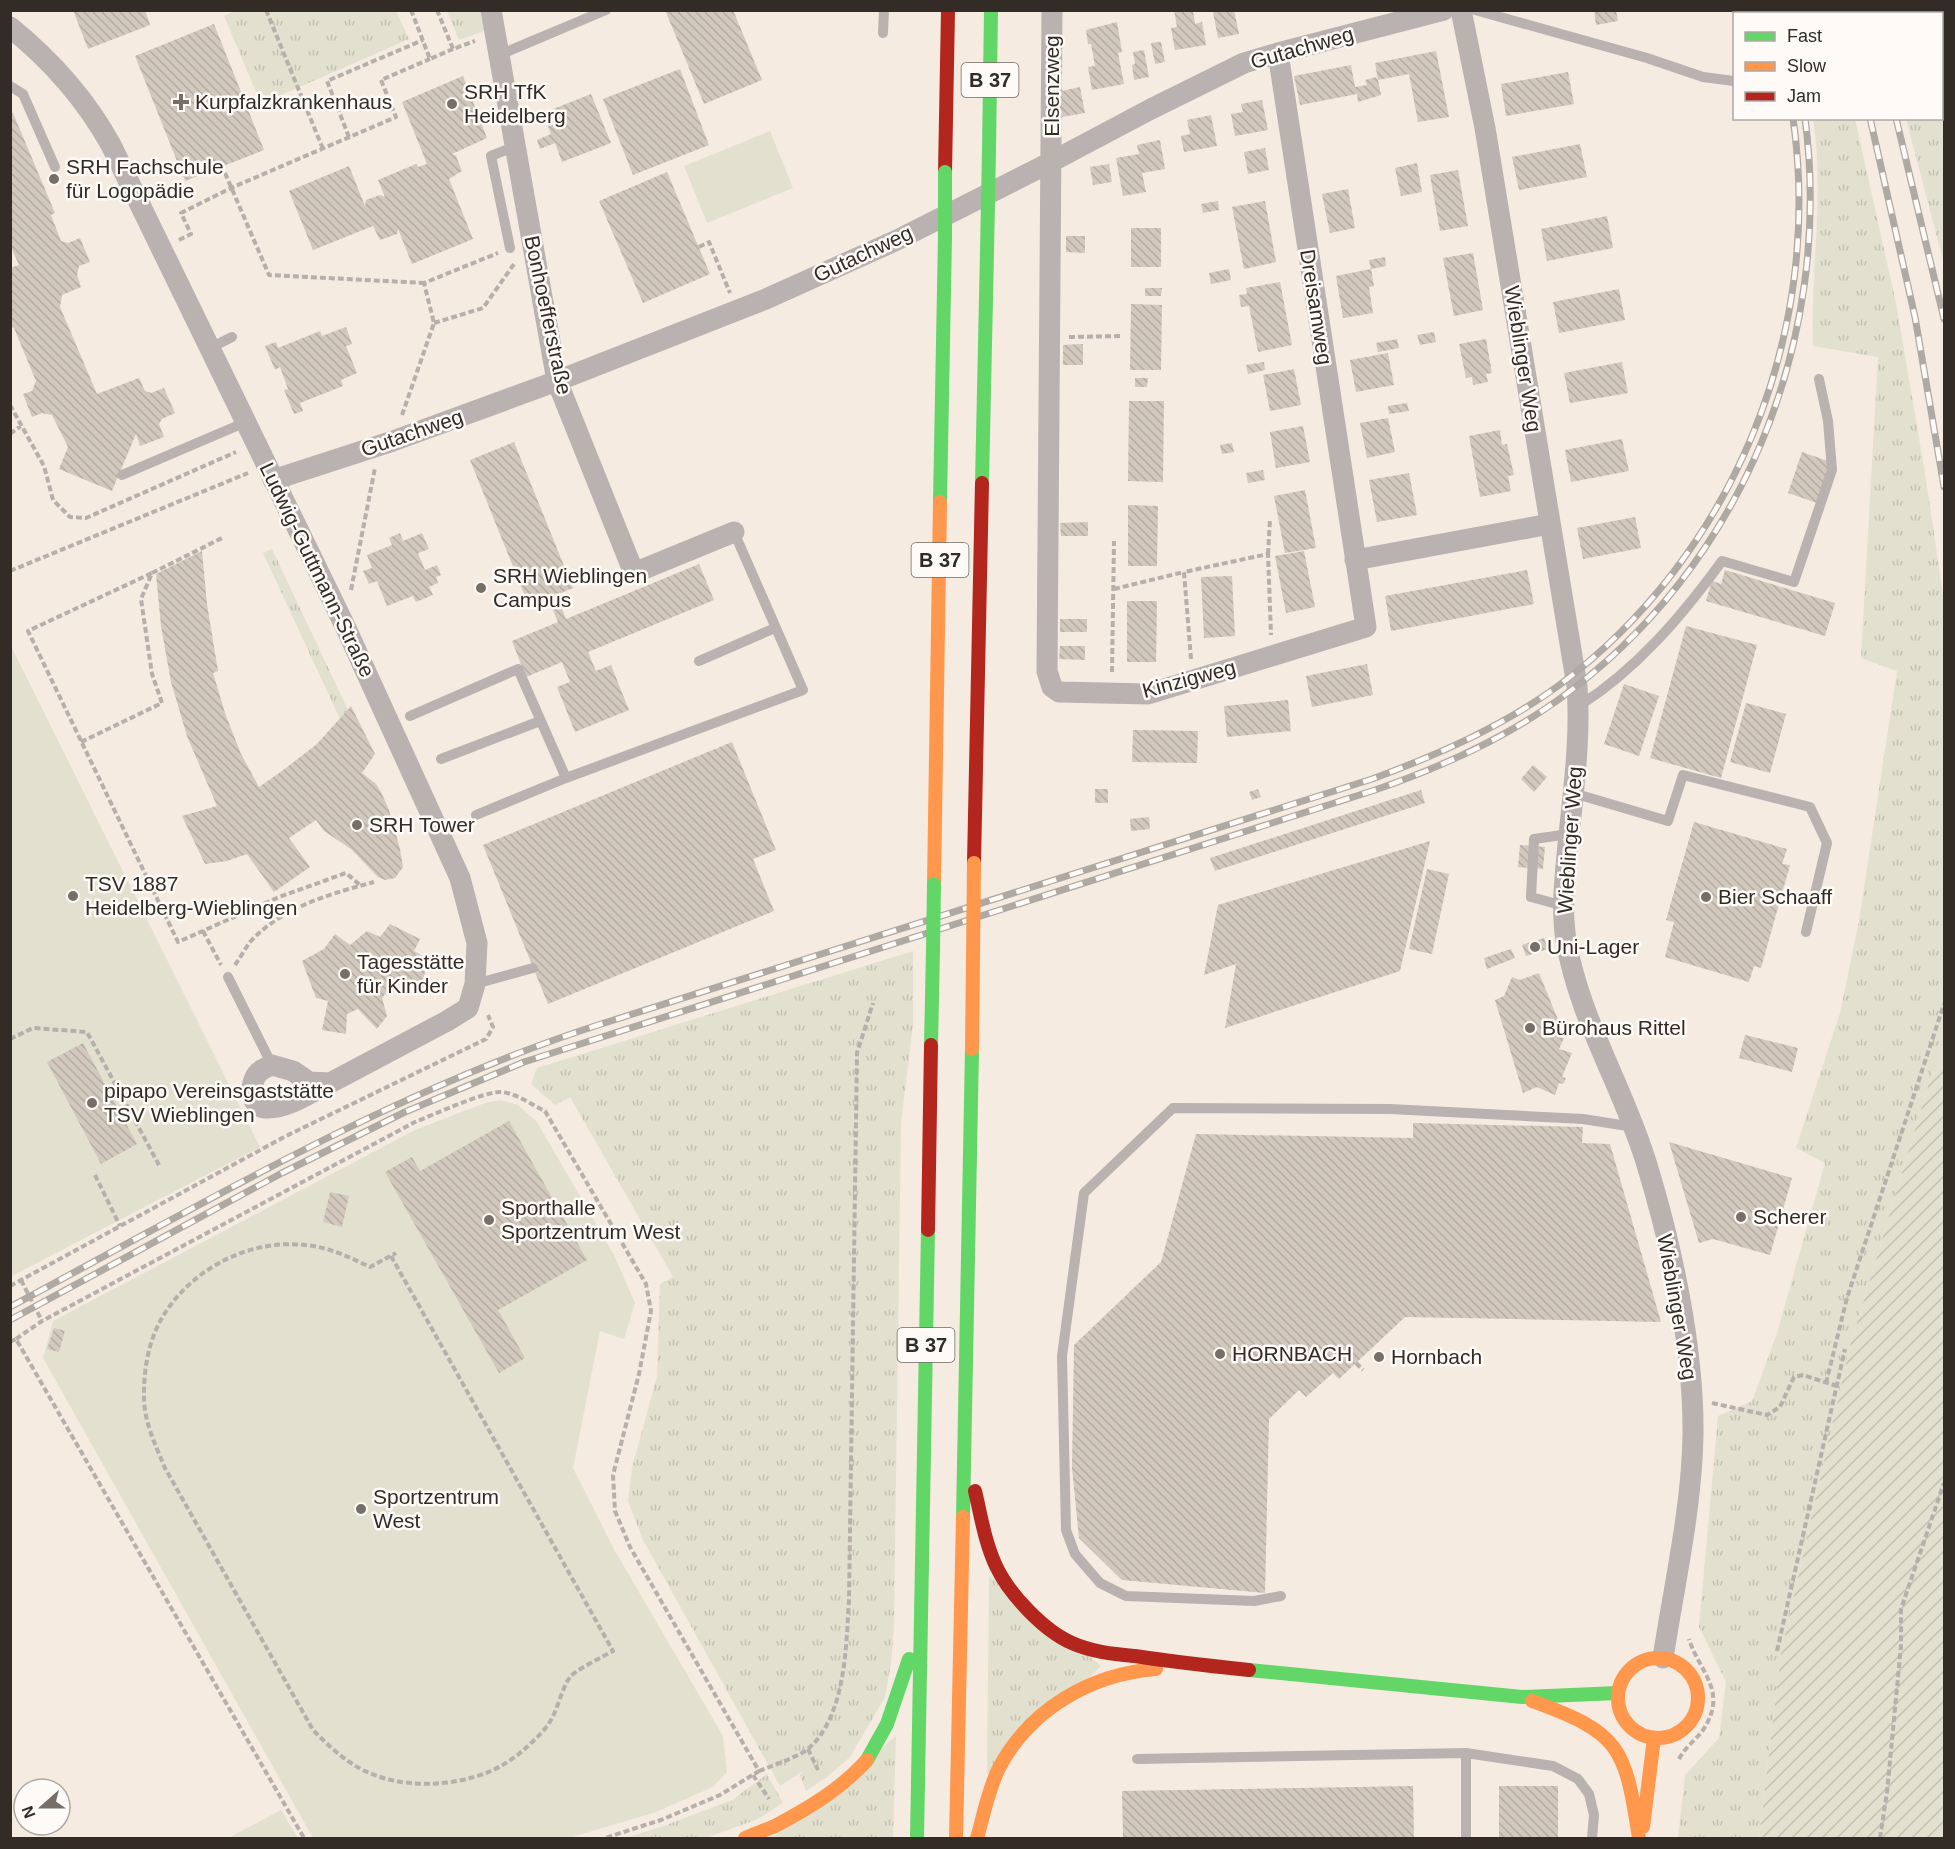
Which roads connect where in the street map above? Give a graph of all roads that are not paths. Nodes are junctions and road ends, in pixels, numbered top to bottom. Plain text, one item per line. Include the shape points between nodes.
1 (491, 10) edge
2 (606, 10) edge
3 (884, 10) edge
4 (948, 10) edge
5 (991, 10) edge
6 (1052, 10) edge
7 (1444, 10) edge
8 (1461, 10) edge
9 (1475, 10) edge
10 (10, 27) edge
11 (883, 33) dead end
12 (1278, 53) junction
13 (499, 55) junction
14 (1733, 81) edge
15 (10, 86) edge
16 (516, 146) junction
17 (1051, 162) junction
18 (55, 166) dead end
19 (510, 248) road end
20 (232, 337) dead end
21 (210, 348) junction
22 (1819, 379) dead end
23 (557, 381) junction
24 (246, 422) junction
25 (270, 473) junction
26 (122, 474) dead end
27 (1550, 524) junction
28 (734, 532) joint
29 (1355, 560) junction
30 (775, 628) junction
31 (699, 660) dead end
32 (1579, 706) junction
33 (410, 716) dead end
34 (540, 722) junction
35 (441, 759) dead end
36 (566, 778) junction
37 (1573, 793) junction
38 (476, 815) dead end
39 (1569, 834) junction
40 (1564, 906) junction
41 (1806, 932) dead end
42 (533, 968) dead end
43 (228, 977) road end
44 (475, 984) junction
45 (272, 1065) junction
46 (330, 1083) junction
47 (1635, 1128) junction
48 (965, 1449) junction
49 (1281, 1596) dead end
50 (921, 1620) junction
51 (1663, 1658) junction
52 (1188, 1664) junction
53 (1618, 1693) junction
54 (1522, 1697) junction
55 (1654, 1738) junction
56 (1466, 1754) junction
57 (1137, 1759) dead end
58 (745, 1839) edge
59 (917, 1839) edge
60 (956, 1839) edge
61 (977, 1839) edge
62 (1466, 1839) edge
63 (1592, 1839) edge
64 (1640, 1839) edge

1 - 13 street, Bonhoefferstraße
2 - 13 lane
3 - 11 lane
4 - 50 main road, B 37, bridge
5 - 48 main road, B 37, bridge
6 - 17 street, Elsenzweg
7 - 12 street, Gutachweg
8 - 27 street, Wieblinger Weg via 1487,138
9 - 14 lane via 1703,77
10 - 21 street, Ludwig-Guttmann-Straße via 60,71 100,126
12 - 17 street, Gutachweg via 1244,63
12 - 29 street, Dreisamweg
13 - 16 street, Bonhoefferstraße
15 - 18 lane via 23,94
16 - 19 lane via 491,156
16 - 23 street, Bonhoefferstraße
17 - 23 street, Gutachweg via 897,240 737,310
17 - 29 street, Kinzigweg via 1048,680 1052,687 1059,692 1148,694 1366,627
20 - 21 lane
21 - 24 street, Ludwig-Guttmann-Straße
22 - 32 lane via 1832,470 1794,582 1722,561 1687,609 1638,660
23 - 25 street, Gutachweg via 386,443
23 - 28 street, Bonhoefferstraße via 634,573
24 - 25 street, Ludwig-Guttmann-Straße
24 - 26 lane
25 - 44 street, Ludwig-Guttmann-Straße via 460,878 477,943
27 - 29 street
27 - 32 street, Wieblinger Weg
28 - 30 lane
30 - 31 lane
30 - 36 lane via 803,690
32 - 37 street, Wieblinger Weg
33 - 34 lane via 518,669
34 - 35 lane
34 - 36 lane
36 - 38 lane
37 - 39 street, Wieblinger Weg
37 - 41 lane via 1668,821 1683,775 1810,807 1827,843
39 - 40 street, Wieblinger Weg
39 - 40 lane via 1534,839 1531,897
40 - 47 street, Wieblinger Weg via 1566,939 1577,989
42 - 44 lane
43 - 45 lane
44 - 46 street, Ludwig-Guttmann-Straße via 468,1008
45 - 46 street via 293,1071 309,1082
45 - 46 street, Ludwig-Guttmann-Straße via 258,1073 251,1089 254,1101 262,1108 292,1102
47 - 49 lane via 1583,1119 1402,1110 1173,1108 1084,1193 1062,1356 1066,1530 1075,1554 1100,1583 1126,1596 1254,1601
47 - 51 street, Wieblinger Weg via 1669,1252 1691,1388 1693,1435 1688,1498
48 - 52 main road, B 37 via 996,1566 1014,1595 1041,1622 1071,1643 1095,1651
48 - 60 main road, B 37
50 - 58 main road, bridge via 882,1738 867,1760 830,1796
50 - 59 main road, B 37
51 - 53 main road via 1647,1659 1633,1666
51 - 55 main road via 1690,1673 1697,1687 1698,1703 1694,1718 1683,1730 1669,1737
52 - 54 main road
52 - 61 main road via 1120,1673 1064,1698 1037,1718 1020,1735 989,1790
53 - 54 main road
53 - 55 main road via 1627,1723
54 - 64 main road via 1570,1715 1612,1744 1630,1785
55 - 64 main road
56 - 57 lane
56 - 62 lane
56 - 63 lane via 1553,1766 1578,1779 1589,1794 1594,1815

